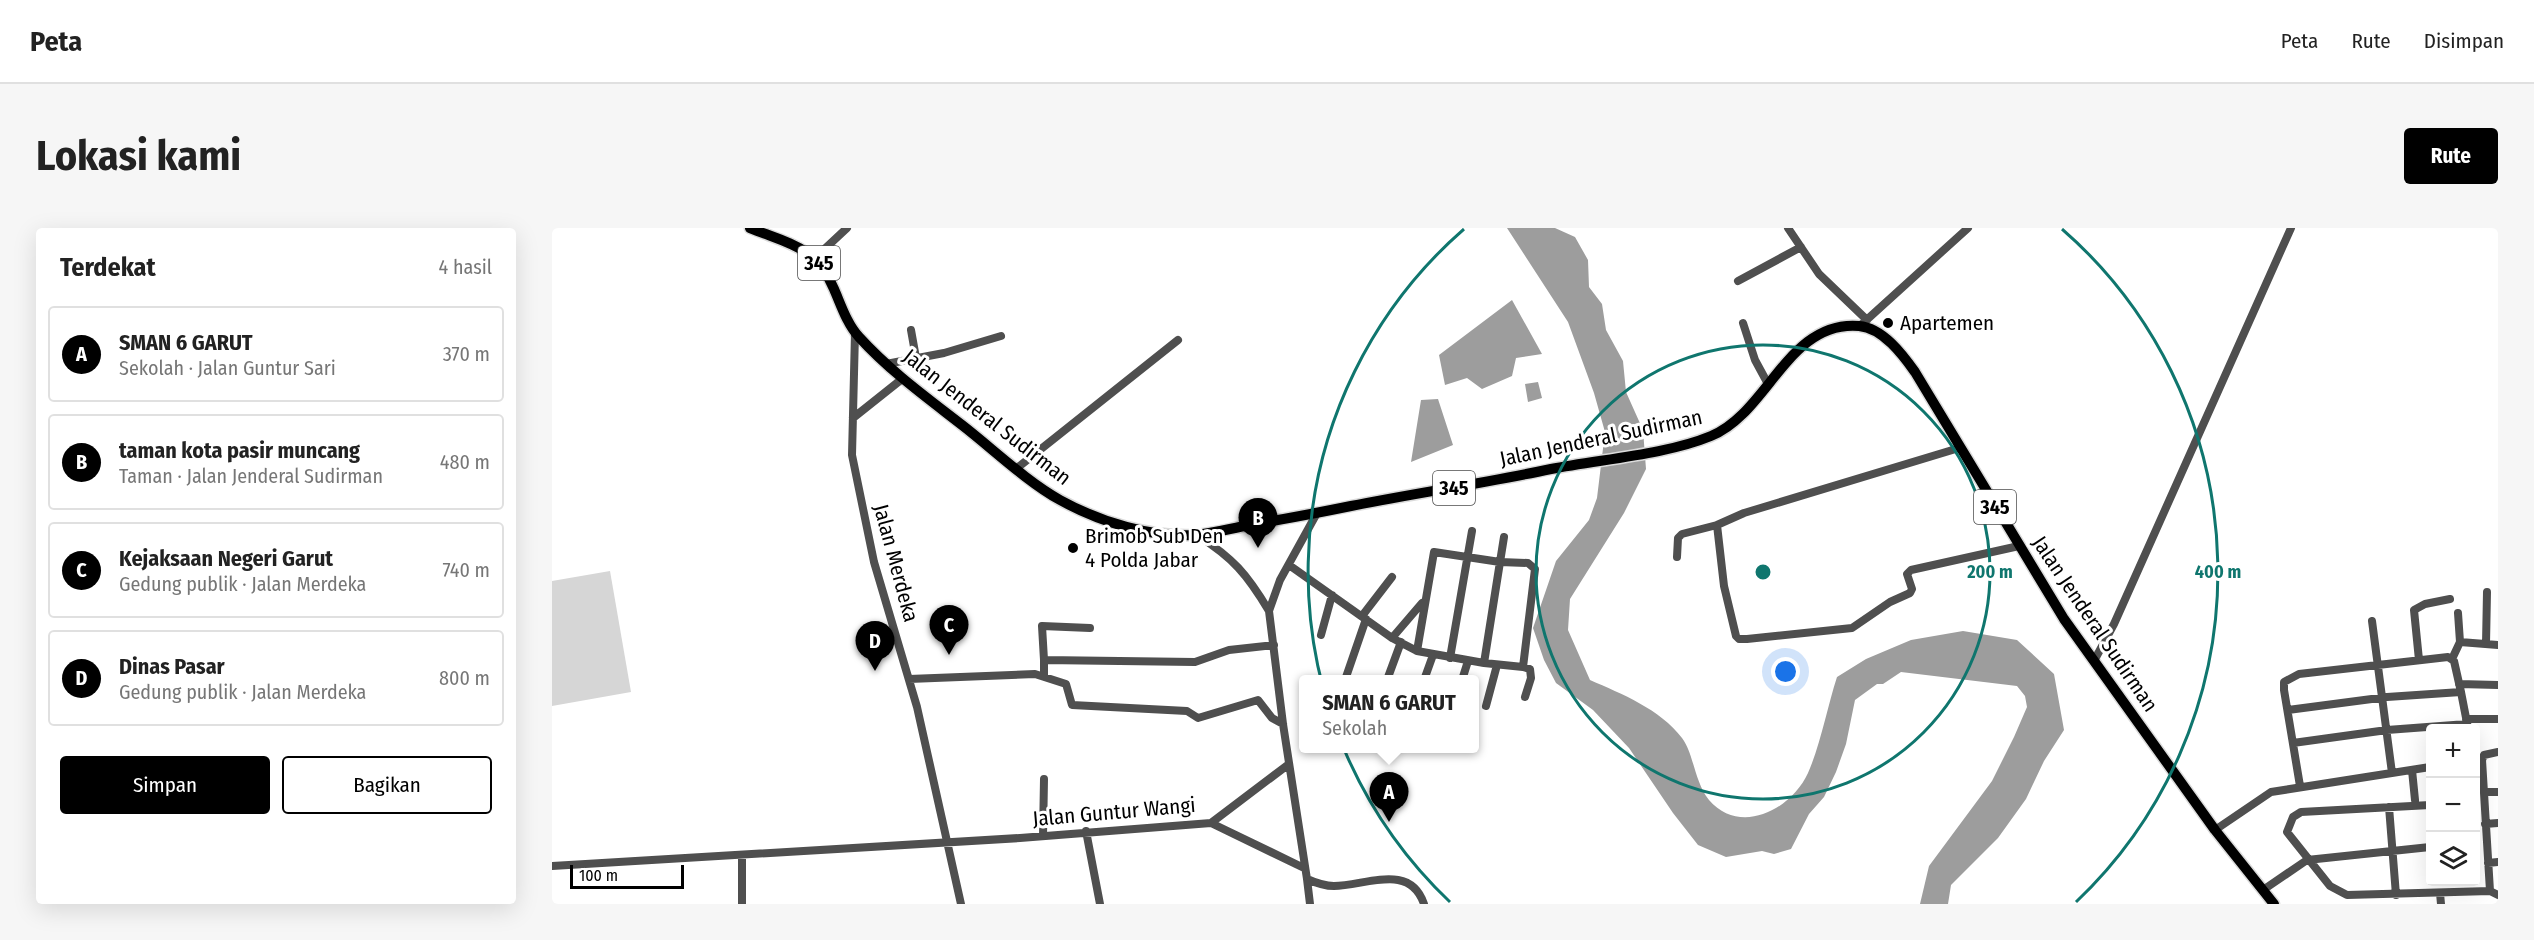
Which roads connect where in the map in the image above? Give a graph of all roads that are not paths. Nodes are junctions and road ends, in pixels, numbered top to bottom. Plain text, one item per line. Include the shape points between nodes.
1 (750, 228) edge
2 (847, 228) edge
3 (1788, 228) edge
4 (2291, 228) edge
5 (1966, 229) edge
6 (1801, 247) junction
7 (816, 257) junction
8 (1738, 281) dead end
9 (1743, 322) dead end
10 (1864, 323) junction
11 (911, 330) dead end
12 (855, 333) junction
13 (1001, 336) dead end
14 (1178, 340) dead end
15 (916, 358) junction
16 (886, 364) junction
17 (902, 379) junction
18 (1768, 384) junction
19 (853, 418) junction
20 (1959, 448) junction
21 (1017, 468) junction
22 (1317, 513) junction
23 (1718, 525) junction
24 (1472, 531) dead end
25 (1197, 535) junction
26 (1504, 537) dead end
27 (2019, 546) junction
28 (1468, 555) junction
29 (1677, 557) dead end
30 (1500, 562) junction
31 (1289, 565) junction
32 (1392, 577) dead end
33 (2487, 592) dead end
34 (1332, 595) junction
35 (2450, 599) dead end
36 (1424, 601) junction
37 (1269, 611) junction
38 (2458, 613) dead end
39 (1364, 617) junction
40 (2372, 621) dead end
41 (1090, 628) dead end
42 (1321, 634) dead end
43 (1392, 638) junction
44 (1401, 642) junction
45 (2460, 642) junction
46 (2486, 644) junction
47 (1275, 645) junction
48 (2498, 645) edge
49 (1416, 651) junction
50 (1433, 655) junction
51 (1450, 658) junction
52 (2452, 659) junction
53 (1044, 660) junction
54 (2420, 660) junction
55 (1468, 661) junction
56 (2094, 661) junction
57 (1484, 663) junction
58 (2378, 664) junction
59 (1497, 665) junction
60 (1523, 667) junction
61 (1044, 675) junction
62 (1347, 675) edge
63 (1389, 675) edge
64 (1426, 675) edge
65 (1463, 675) edge
66 (909, 679) junction
67 (2498, 685) edge
68 (2460, 688) junction
69 (1525, 697) dead end
70 (2383, 698) junction
71 (1486, 706) dead end
72 (2288, 711) junction
73 (2498, 719) edge
74 (1283, 724) junction
75 (2467, 724) edge
76 (2426, 727) edge
77 (2387, 730) junction
78 (2294, 743) junction
79 (2498, 752) edge
80 (1289, 764) junction
81 (2426, 768) edge
82 (2412, 770) junction
83 (2392, 773) junction
84 (1044, 779) dead end
85 (2300, 786) junction
86 (2486, 792) junction
87 (2498, 792) edge
88 (2415, 800) dead end
89 (2480, 803) edge
90 (2484, 803) junction
91 (2426, 805) edge
92 (2389, 807) junction
93 (1211, 823) junction
94 (2498, 823) edge
95 (2485, 824) junction
96 (2215, 830) junction
97 (1086, 831) junction
98 (1043, 836) junction
99 (946, 842) junction
100 (2486, 844) junction
101 (2480, 845) edge
102 (2426, 847) edge
103 (2392, 849) junction
104 (742, 855) junction
105 (2307, 860) junction
106 (2498, 862) edge
107 (2488, 863) junction
108 (552, 866) edge
109 (1304, 868) junction
110 (1307, 879) junction
111 (2263, 890) junction
112 (2440, 893) junction
113 (2494, 893) edge
114 (2396, 895) junction
115 (742, 904) edge
116 (961, 904) edge
117 (1100, 904) edge
118 (1310, 904) edge
119 (1424, 904) edge
120 (2274, 904) edge
121 (2441, 904) edge

1 - 7 main road, Jalan Jenderal Sudirman / 345 via 804,248
2 - 7 street
3 - 6 street
4 - 56 street
5 - 10 street
6 - 8 street
6 - 10 street via 1819,274
7 - 12 main road, Jalan Jenderal Sudirman / 345
9 - 18 street via 1755,360
10 - 18 main road, Jalan Jenderal Sudirman / 345 via 1834,329 1812,339
10 - 20 main road, Jalan Jenderal Sudirman / 345 via 1900,351
11 - 15 street
12 - 16 main road, Jalan Jenderal Sudirman / 345
12 - 19 street, Jalan Merdeka
13 - 15 street
14 - 21 street
15 - 16 street
16 - 17 main road, Jalan Jenderal Sudirman / 345
17 - 19 street
17 - 21 main road, Jalan Jenderal Sudirman / 345
18 - 22 main road, Jalan Jenderal Sudirman / 345 via 1755,401 1710,437
19 - 66 street, Jalan Merdeka via 852,455 867,533
20 - 23 street via 1744,513
20 - 27 main road, Jalan Jenderal Sudirman / 345
21 - 25 main road, Jalan Jenderal Sudirman / 345 via 1058,499 1116,524
22 - 25 main road, Jalan Jenderal Sudirman / 345
22 - 31 street
23 - 27 street via 1724,586 1733,629 1739,639 1852,628 1910,593 1907,574 1911,570
23 - 29 street via 1682,534 1678,538
24 - 28 street
25 - 37 street via 1226,554 1249,578
26 - 30 street
27 - 56 main road, Jalan Jenderal Sudirman / 345
28 - 30 street
28 - 36 street via 1434,552
28 - 51 street
30 - 57 street
30 - 60 street via 1528,562 1534,569
31 - 34 street
31 - 37 street
32 - 39 street
33 - 46 street
34 - 39 street
34 - 42 street
35 - 54 street via 2414,610
36 - 43 street
36 - 49 street
37 - 47 street
38 - 45 street
39 - 43 street
39 - 62 street
40 - 58 street
41 - 53 street via 1042,626
43 - 44 street
44 - 49 street
44 - 63 street
45 - 46 street
45 - 52 street
46 - 48 street
47 - 53 street via 1229,650 1195,662
47 - 74 street
49 - 50 street
50 - 51 street
50 - 64 street
51 - 55 street
52 - 54 street
52 - 68 street
53 - 61 street
54 - 58 street
55 - 57 street
55 - 65 street
56 - 96 main road, Jalan Jenderal Sudirman / 345
57 - 59 street
58 - 70 street
58 - 72 street via 2289,678 2284,687
59 - 60 street
59 - 71 street
60 - 69 street via 1530,669 1531,675
61 - 66 street
61 - 74 street via 1066,684 1072,705 1187,711 1199,718 1258,700 1272,718
66 - 99 street, Jalan Merdeka
67 - 68 street
68 - 70 street
68 - 75 street
70 - 72 street
70 - 77 street
72 - 78 street
73 - 75 street
74 - 80 street
76 - 77 street
77 - 78 street
77 - 83 street
78 - 85 street
79 - 86 street via 2482,757
80 - 93 street, Jalan Guntur Wangi
80 - 109 street
81 - 82 street
82 - 83 street
82 - 88 street
83 - 85 street
84 - 98 street
85 - 96 street via 2264,795
86 - 87 street
86 - 90 street
89 - 90 street
90 - 95 street
91 - 92 street
92 - 103 street
92 - 105 street via 2296,815 2287,832
93 - 97 street, Jalan Guntur Wangi
93 - 109 street
94 - 95 street
95 - 100 street
96 - 111 main road, Jalan Jenderal Sudirman / 345
97 - 98 street, Jalan Guntur Wangi
97 - 117 street
98 - 99 street, Jalan Guntur Wangi
99 - 104 street, Jalan Guntur Wangi
99 - 116 street, Jalan Merdeka
100 - 101 street
100 - 107 street
102 - 103 street
103 - 105 street
103 - 114 street
104 - 108 street, Jalan Guntur Wangi
104 - 115 street
105 - 111 street
105 - 114 street via 2330,886 2344,894
106 - 107 street
107 - 113 street
109 - 110 street
110 - 118 street
110 - 119 street via 1332,886 1389,878 1403,880 1415,888
111 - 120 main road, Jalan Jenderal Sudirman / 345
112 - 113 street
112 - 114 street
112 - 121 street

